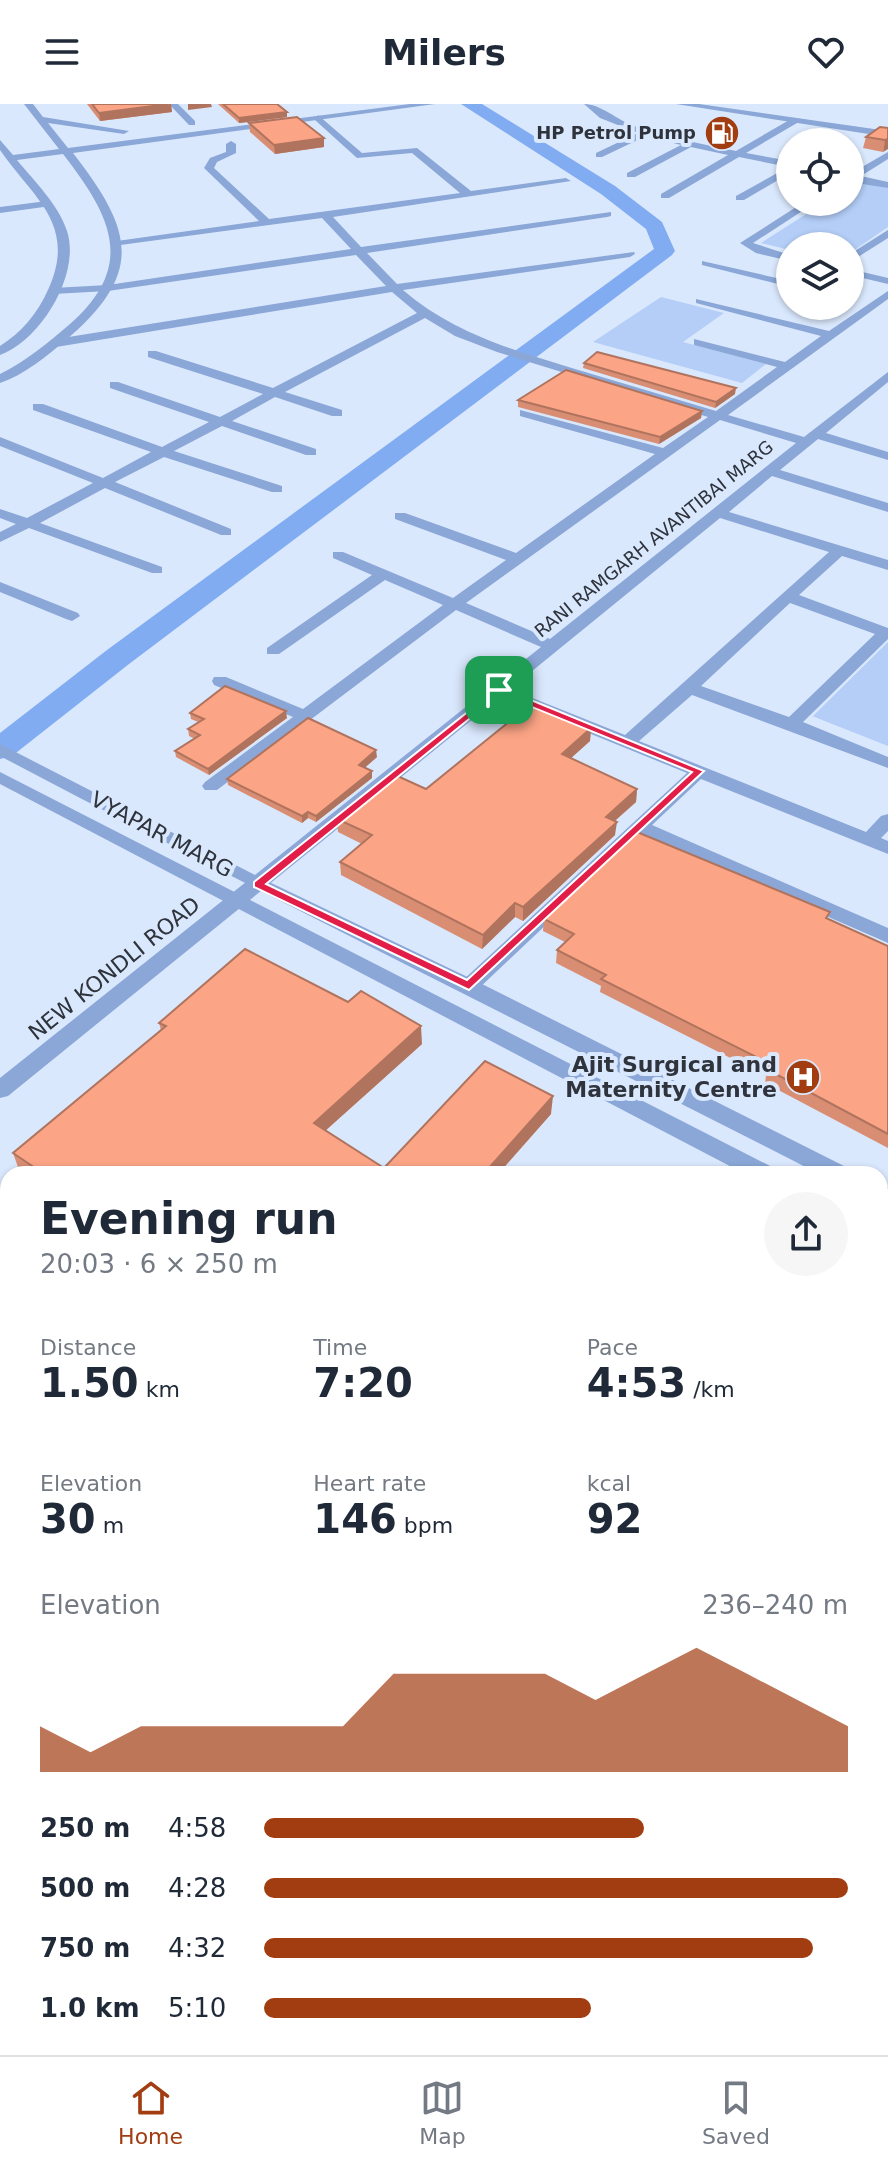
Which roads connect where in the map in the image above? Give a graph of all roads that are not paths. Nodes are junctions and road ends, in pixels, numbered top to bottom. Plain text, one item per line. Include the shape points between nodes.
1 (28, 104) edge
2 (173, 104) edge
3 (342, 104) edge
4 (431, 104) edge
5 (588, 104) edge
6 (680, 104) edge
7 (749, 104) edge
8 (767, 107) junction
9 (756, 116) junction
10 (318, 118) junction
11 (40, 119) junction
12 (794, 121) junction
13 (192, 123) junction
14 (178, 124) dead end
15 (888, 124) edge
16 (137, 129) dead end
17 (124, 131) junction
18 (645, 133) junction
19 (888, 134) edge
20 (83, 136) dead end
21 (168, 137) junction
22 (70, 138) dead end
23 (57, 140) junction
24 (43, 141) dead end
25 (692, 143) junction
26 (1, 144) edge
27 (15, 144) dead end
28 (231, 144) dead end
29 (66, 151) junction
30 (741, 154) junction
31 (599, 155) dead end
32 (888, 155) edge
33 (9, 158) junction
34 (106, 159) dead end
35 (776, 163) edge
36 (864, 170) edge
37 (631, 175) dead end
38 (776, 175) edge
39 (864, 180) edge
40 (566, 181) dead end
41 (888, 185) edge
42 (468, 194) junction
43 (665, 196) dead end
44 (740, 198) dead end
45 (47, 204) junction
46 (0, 210) edge
47 (323, 213) junction
48 (607, 214) dead end
49 (788, 216) edge
50 (266, 222) junction
51 (888, 233) edge
52 (117, 244) junction
53 (864, 249) edge
54 (362, 251) junction
55 (630, 254) dead end
56 (776, 255) edge
57 (706, 263) dead end
58 (864, 275) edge
59 (776, 280) edge
60 (888, 281) edge
61 (108, 288) junction
62 (393, 288) junction
63 (53, 291) junction
64 (888, 294) edge
65 (700, 301) dead end
66 (864, 303) edge
67 (872, 305) junction
68 (425, 313) junction
69 (830, 335) junction
70 (698, 342) dead end
71 (56, 343) junction
72 (0, 351) edge
73 (152, 354) dead end
74 (787, 366) junction
75 (888, 376) edge
76 (0, 379) edge
77 (114, 385) dead end
78 (275, 394) junction
79 (38, 407) dead end
80 (337, 413) dead end
81 (525, 413) edge
82 (717, 416) junction
83 (220, 420) junction
84 (811, 438) junction
85 (0, 441) edge
86 (163, 452) junction
87 (311, 452) dead end
88 (665, 453) junction
89 (888, 456) edge
90 (770, 471) junction
91 (101, 483) junction
92 (277, 489) dead end
93 (888, 508) edge
94 (0, 513) edge
95 (718, 513) junction
96 (400, 516) dead end
97 (25, 524) junction
98 (226, 532) dead end
99 (0, 538) edge
100 (840, 550) junction
101 (338, 555) dead end
102 (518, 559) junction
103 (888, 565) edge
104 (157, 570) dead end
105 (384, 574) junction
106 (0, 587) edge
107 (787, 596) junction
108 (453, 605) junction
109 (72, 616) dead end
110 (887, 632) edge
111 (553, 646) junction
112 (273, 651) dead end
113 (220, 681) dead end
114 (692, 689) junction
115 (499, 690) junction
116 (306, 716) junction
117 (792, 724) junction
118 (627, 742) junction
119 (0, 749) edge
120 (888, 763) edge
121 (699, 771) junction
122 (6, 779) edge
123 (211, 786) dead end
124 (888, 820) edge
125 (639, 827) junction
126 (869, 840) junction
127 (888, 848) edge
128 (258, 884) junction
129 (237, 900) junction
130 (888, 936) edge
131 (469, 986) junction
132 (0, 1090) edge
133 (751, 1166) edge
134 (824, 1166) edge

1 - 11 street
2 - 13 street
3 - 13 street
4 - 10 street
5 - 18 street via 613,123
6 - 9 street
7 - 8 street
8 - 9 street
8 - 15 street
9 - 12 street
10 - 21 street
10 - 42 street via 360,156 414,150
11 - 17 street
11 - 23 street
12 - 19 street
12 - 30 street
13 - 14 street
16 - 17 street
17 - 20 street
18 - 25 street
18 - 31 street
21 - 29 street
21 - 34 street
22 - 23 street
23 - 24 street
23 - 29 street
25 - 30 street
25 - 37 street
26 - 27 street
26 - 33 street
28 - 50 street via 231,153 213,160 209,168
29 - 33 street
29 - 52 street via 90,176
30 - 35 street
30 - 43 street
32 - 36 street
33 - 45 street
38 - 44 street
39 - 41 street
40 - 42 street
42 - 47 street
45 - 46 street
45 - 63 street via 65,246
47 - 50 street
47 - 54 street
48 - 54 street
49 - 56 street via 745,243
50 - 52 street
51 - 53 street
52 - 61 street
54 - 61 street
54 - 62 street
55 - 62 street
57 - 59 street
58 - 60 street
61 - 63 street
61 - 71 street via 99,305
62 - 68 street
62 - 71 street
63 - 72 street via 44,312 18,341
64 - 67 street
65 - 69 street
66 - 67 street
67 - 69 street
68 - 78 street
68 - 82 street via 498,349
69 - 74 street
70 - 74 street
71 - 76 street
73 - 78 street
74 - 82 street
75 - 84 street, RANI RAMGARH AVANTIBAI MARG
77 - 83 street
78 - 80 street
78 - 83 street
79 - 86 street
81 - 88 street
82 - 84 street
82 - 88 street
83 - 86 street
83 - 87 street
84 - 89 street
84 - 90 street, RANI RAMGARH AVANTIBAI MARG
85 - 91 street
86 - 91 street
86 - 92 street
88 - 102 street
90 - 93 street
90 - 95 street, RANI RAMGARH AVANTIBAI MARG
91 - 97 street
91 - 98 street
94 - 97 street
95 - 100 street
95 - 111 street, RANI RAMGARH AVANTIBAI MARG
96 - 102 street
97 - 99 street
97 - 104 street
100 - 103 street
100 - 107 street
101 - 105 street
102 - 108 street
105 - 108 street
105 - 112 street
106 - 109 street
107 - 110 street
107 - 114 street
108 - 111 street
108 - 116 street
110 - 117 street
111 - 115 street, RANI RAMGARH AVANTIBAI MARG
113 - 116 street
114 - 117 street
114 - 118 street
115 - 118 street
115 - 128 street, RANI RAMGARH AVANTIBAI MARG
116 - 123 street
117 - 120 street
118 - 121 street
119 - 128 street, VYAPAR MARG
121 - 125 street
121 - 126 street
122 - 129 street, VYAPAR MARG
124 - 126 street
125 - 130 street
125 - 131 street
126 - 127 street
128 - 129 street, NEW KONDLI ROAD
128 - 131 street, VYAPAR MARG
129 - 132 street, NEW KONDLI ROAD
129 - 133 street, VYAPAR MARG
131 - 134 street, VYAPAR MARG

